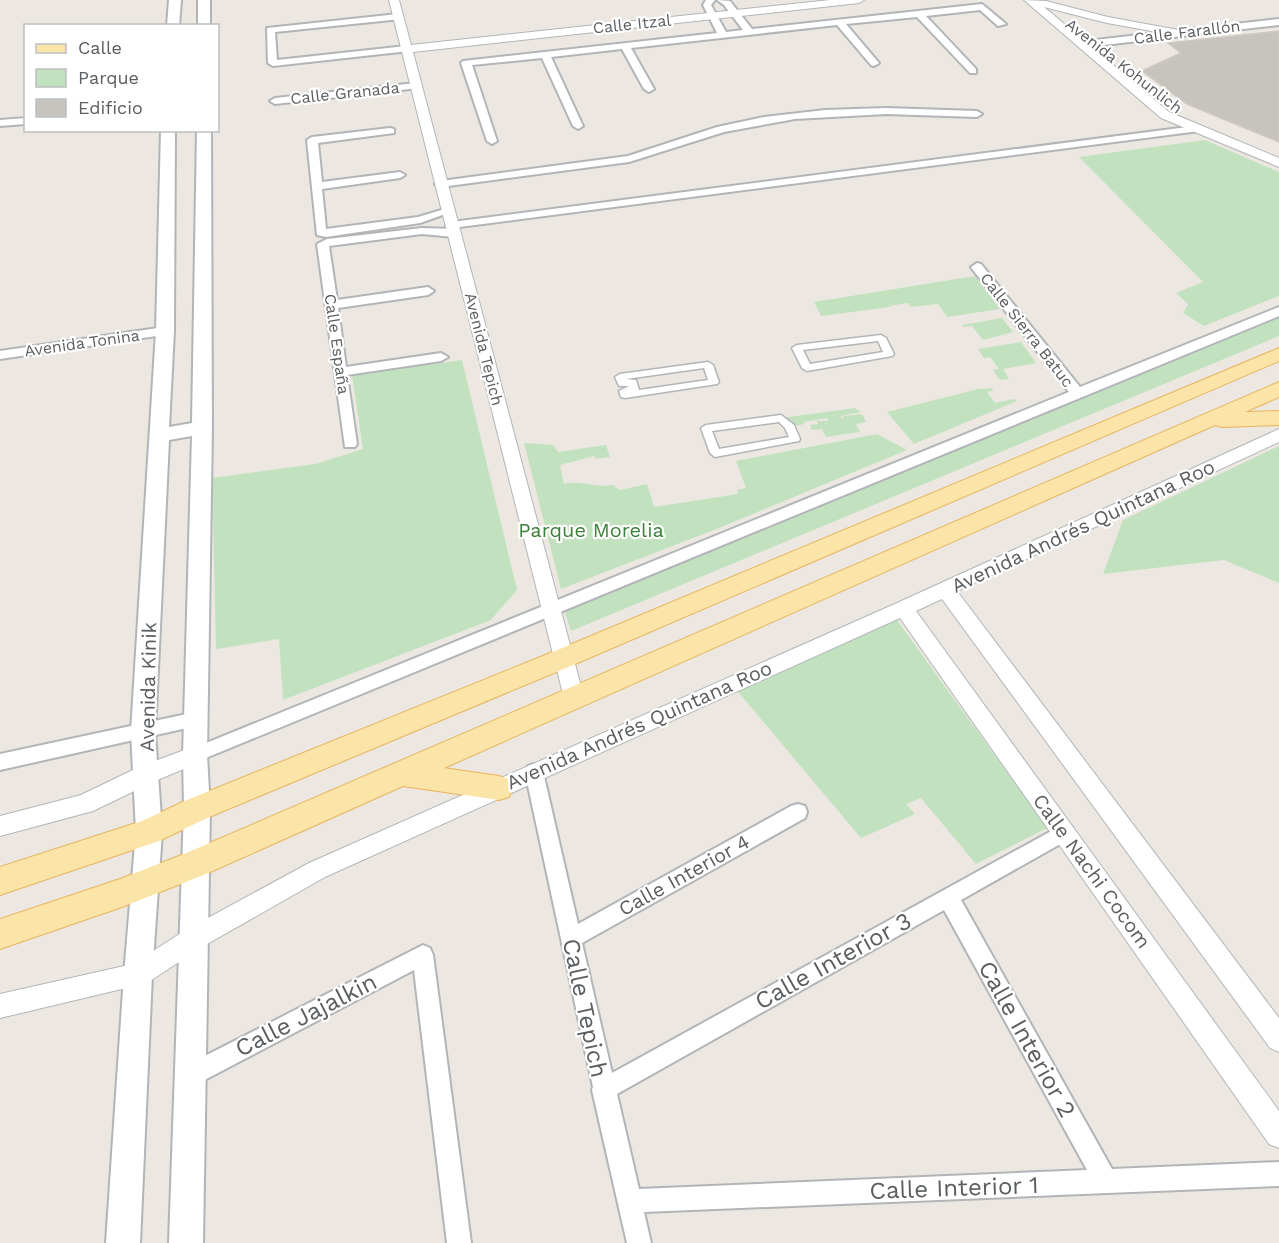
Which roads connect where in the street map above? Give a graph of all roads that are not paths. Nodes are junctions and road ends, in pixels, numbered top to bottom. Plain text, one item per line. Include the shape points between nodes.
1 (175, 0) edge
2 (204, 0) edge
3 (394, 0) edge
4 (753, 0) edge
5 (858, 0) edge
6 (724, 1) edge
7 (709, 2) edge
8 (1037, 2) edge
9 (735, 13) junction
10 (919, 14) junction
11 (614, 15) dead end
12 (713, 16) junction
13 (398, 17) junction
14 (1279, 22) edge
15 (840, 23) junction
16 (173, 24) edge
17 (204, 24) edge
18 (1001, 24) dead end
19 (750, 33) junction
20 (1180, 33) junction
21 (723, 36) junction
22 (408, 40) junction
23 (1095, 43) junction
24 (625, 46) junction
25 (546, 55) junction
26 (874, 63) dead end
27 (973, 72) dead end
28 (416, 86) junction
29 (649, 89) dead end
30 (275, 101) dead end
31 (977, 114) dead end
32 (24, 121) edge
33 (0, 123) edge
34 (578, 126) dead end
35 (1195, 129) junction
36 (390, 131) dead end
37 (168, 132) edge
38 (204, 132) edge
39 (492, 141) dead end
40 (1279, 151) edge
41 (1279, 163) edge
42 (400, 176) dead end
43 (204, 178) junction
44 (168, 183) junction
45 (441, 184) junction
46 (316, 186) junction
47 (451, 223) junction
48 (344, 236) junction
49 (324, 238) junction
50 (977, 267) dead end
51 (428, 291) dead end
52 (331, 305) junction
53 (1279, 311) edge
54 (165, 331) junction
55 (797, 348) joint
56 (1279, 354) edge
57 (0, 355) edge
58 (441, 357) dead end
59 (340, 372) junction
60 (622, 384) joint
61 (1279, 389) edge
62 (1077, 393) junction
63 (1279, 418) edge
64 (1209, 420) junction
65 (202, 428) junction
66 (160, 435) junction
67 (1279, 435) edge
68 (350, 444) dead end
69 (715, 453) joint
70 (945, 589) junction
71 (904, 608) junction
72 (551, 609) junction
73 (564, 658) junction
74 (574, 698) junction
75 (196, 720) junction
76 (143, 732) junction
77 (195, 755) junction
78 (0, 762) edge
79 (534, 772) junction
80 (147, 774) junction
81 (403, 774) junction
82 (499, 788) junction
83 (197, 809) junction
84 (798, 812) dead end
85 (0, 826) edge
86 (149, 832) junction
87 (1064, 832) junction
88 (195, 864) junction
89 (0, 881) edge
90 (144, 884) junction
91 (948, 897) junction
92 (0, 934) edge
93 (193, 939) junction
94 (570, 939) junction
95 (138, 975) junction
96 (0, 1006) edge
97 (1279, 1039) edge
98 (189, 1076) junction
99 (603, 1090) junction
100 (1279, 1134) edge
101 (1279, 1174) edge
102 (1106, 1181) junction
103 (629, 1202) junction
104 (123, 1243) edge
105 (186, 1243) edge
106 (459, 1243) edge
107 (639, 1243) edge

1 - 16 main road
2 - 17 main road
3 - 13 street, Avenida Tepich
4 - 6 street, Calle Itzal
5 - 9 street, Calle Itzal
6 - 7 street, Calle Itzal
6 - 9 street
7 - 11 street, Calle Itzal
7 - 12 street
8 - 20 street
8 - 23 street, Avenida Kohunlich
8 - 35 street, Avenida Kohunlich via 1165,115
9 - 12 street, Calle Itzal
9 - 19 street
10 - 15 street
10 - 18 street via 982,7
10 - 27 street
12 - 21 street
12 - 22 street, Calle Itzal
13 - 22 street, Avenida Tepich
13 - 22 street via 270,30 273,63
14 - 20 street, Calle Farallón
15 - 19 street
15 - 26 street
19 - 21 street
20 - 23 street, Calle Farallón
21 - 24 street
22 - 28 street, Avenida Tepich
23 - 40 street, Avenida Kohunlich via 1182,112
24 - 25 street
24 - 29 street
25 - 34 street
25 - 39 street via 466,63
28 - 30 street, Calle Granada
28 - 45 street, Avenida Tepich
31 - 45 street via 921,110 796,116 699,134 630,159
32 - 33 street
35 - 41 street, Avenida Kohunlich
35 - 47 street
36 - 46 street, Calle España via 312,140
37 - 44 main road, Avenida Kinik
38 - 43 main road
42 - 46 street
43 - 44 main road
43 - 65 main road
44 - 54 main road, Avenida Kinik
45 - 47 street, Avenida Tepich
46 - 49 street, Calle España
47 - 48 street via 422,231
47 - 48 street via 420,220
47 - 72 street, Avenida Tepich
48 - 49 street
49 - 52 street, Calle España
50 - 62 street, Calle Sierra Batuc
51 - 52 street
52 - 59 street, Calle España
53 - 62 street
54 - 57 street, Avenida Tonina
54 - 66 main road, Avenida Kinik
55 - 55 street via 881,338 889,354 807,368
56 - 73 main road
58 - 59 street
59 - 68 street, Calle España
60 - 60 street via 620,376 708,365 714,382 625,395 624,391 635,389 633,382
61 - 64 main road
62 - 72 street
63 - 64 main road
64 - 74 main road
65 - 66 main road
65 - 75 main road
66 - 76 main road, Avenida Kinik
67 - 70 street, Avenida Andrés Quintana Roo
69 - 69 street via 772,443 795,440 781,418 706,428
70 - 71 street, Avenida Andrés Quintana Roo
70 - 97 street
71 - 79 street, Avenida Andrés Quintana Roo
71 - 87 street, Calle Nachi Cocom
72 - 73 street, Avenida Tepich
72 - 77 street
73 - 74 street, Avenida Tepich
73 - 83 main road
74 - 81 main road
75 - 76 street
75 - 77 main road
76 - 78 street
76 - 80 main road, Avenida Kinik
77 - 80 street
77 - 83 main road
79 - 82 street, Avenida Andrés Quintana Roo
79 - 94 street, Calle Tepich
80 - 85 street via 85,804
80 - 86 main road, Avenida Kinik
81 - 82 main road
81 - 88 main road
82 - 93 street, Avenida Andrés Quintana Roo via 317,870
83 - 86 main road
83 - 88 main road
84 - 94 street, Calle Interior 4
86 - 89 main road
86 - 90 main road, Avenida Kinik
87 - 91 street, Calle Interior 3
87 - 100 street, Calle Nachi Cocom
88 - 90 main road
88 - 93 main road
90 - 92 main road
90 - 95 main road, Avenida Kinik
91 - 99 street, Calle Interior 3
91 - 102 street, Calle Interior 2
93 - 95 street, Avenida Andrés Quintana Roo
93 - 98 main road
94 - 99 street, Calle Tepich
95 - 96 street, Avenida Andrés Quintana Roo
95 - 104 main road, Avenida Kinik
98 - 105 main road
98 - 106 street, Calle Jajalkin via 423,955
99 - 103 street, Calle Tepich
101 - 102 street, Calle Interior 1
102 - 103 street, Calle Interior 1
103 - 107 street, Calle Tepich

